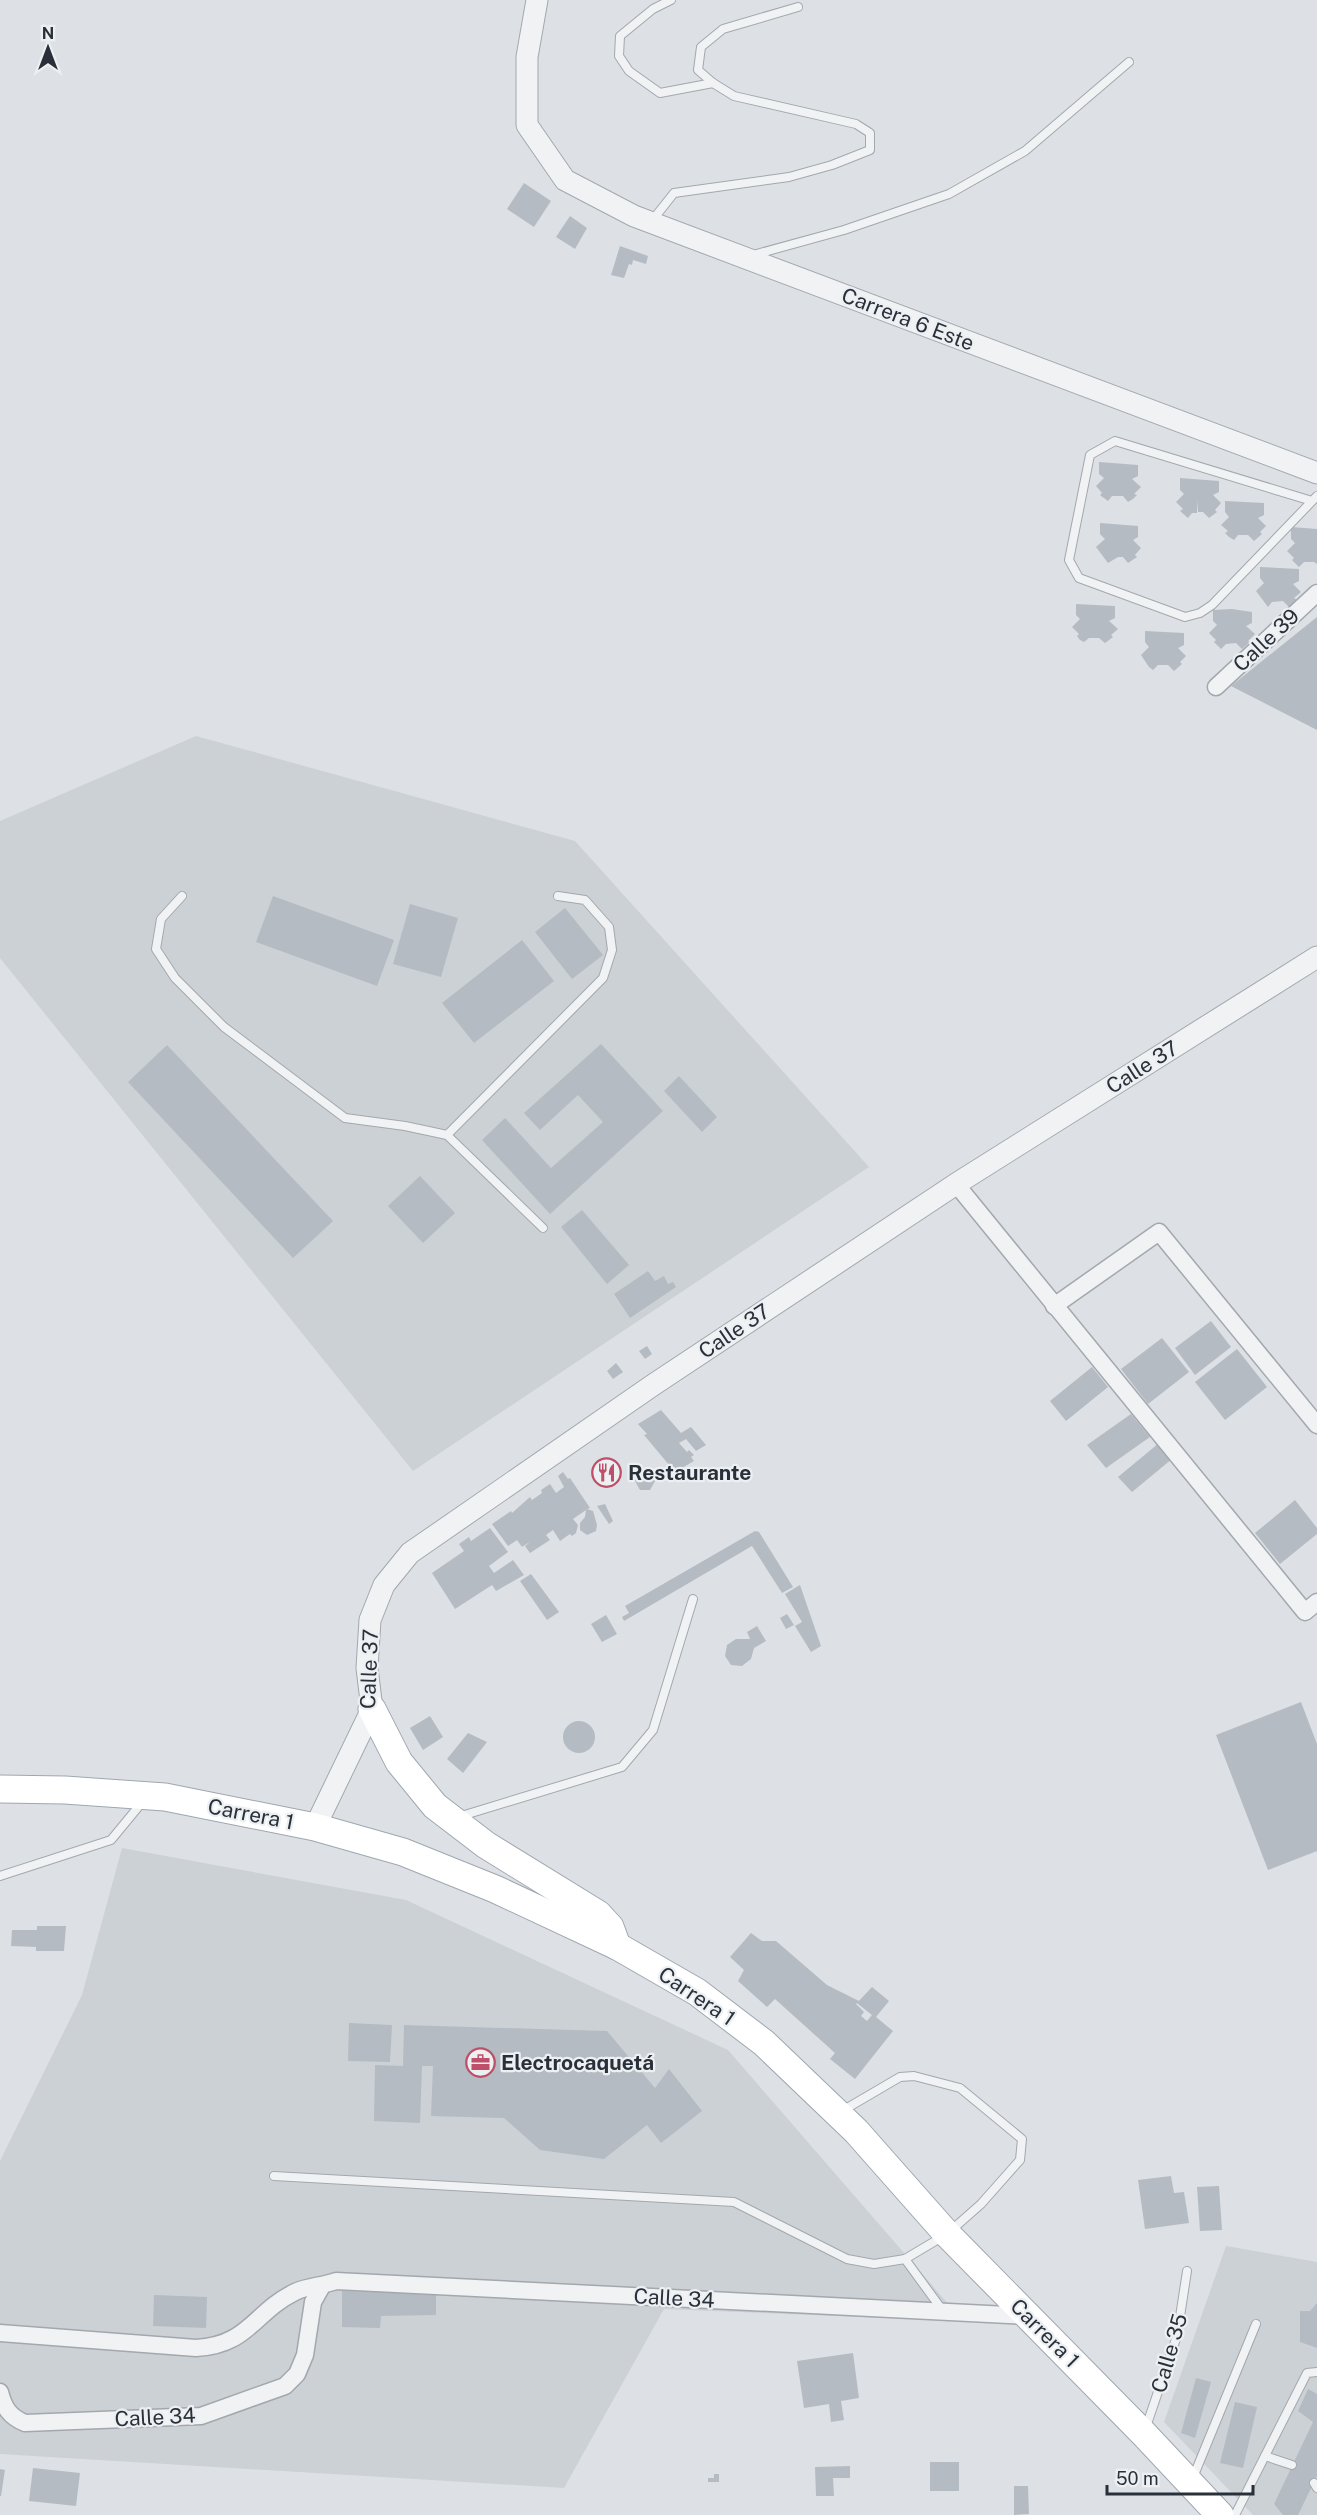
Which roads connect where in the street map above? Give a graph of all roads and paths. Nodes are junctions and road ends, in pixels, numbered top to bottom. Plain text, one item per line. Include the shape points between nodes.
1 (537, 0) edge
2 (671, 0) edge
3 (798, 7) dead end
4 (1129, 62) dead end
5 (713, 83) junction
6 (650, 222) junction
7 (744, 257) junction
8 (1317, 472) edge
9 (1314, 499) edge
10 (1317, 592) edge
11 (1215, 687) dead end
12 (182, 896) dead end
13 (558, 896) dead end
14 (1317, 957) edge
15 (447, 1135) junction
16 (956, 1184) junction
17 (543, 1228) dead end
18 (1054, 1306) junction
19 (1317, 1425) edge
20 (693, 1599) dead end
21 (1317, 1602) edge
22 (372, 1709) junction
23 (0, 1789) edge
24 (148, 1795) junction
25 (452, 1819) junction
26 (315, 1827) junction
27 (0, 1876) edge
28 (617, 1946) junction
29 (838, 2113) junction
30 (274, 2175) dead end
31 (947, 2234) junction
32 (905, 2259) junction
33 (1187, 2271) dead end
34 (322, 2286) junction
35 (943, 2311) junction
36 (1028, 2316) junction
37 (1256, 2324) dead end
38 (0, 2333) edge
39 (1317, 2372) edge
40 (0, 2392) edge
41 (1143, 2433) junction
42 (1265, 2456) junction
43 (1292, 2465) dead end
44 (1191, 2483) junction
45 (1220, 2515) edge
46 (1235, 2515) edge

1 - 6 street, Carrera 6 Este via 527,57 527,125 565,180
2 - 5 lane via 653,9 620,36 620,56 628,71 660,93
3 - 5 lane via 723,29 701,47 698,70
4 - 7 lane via 1025,151 949,194 844,230
5 - 6 lane via 734,96 856,124 870,134 870,150 789,177 674,193
6 - 7 street, Carrera 6 Este
7 - 8 street, Carrera 6 Este
9 - 9 lane via 1115,441 1090,455 1069,560 1079,578 1185,617 1212,605
10 - 11 street, Calle 39
12 - 15 lane via 161,919 156,949 175,978 224,1027 345,1118
13 - 15 lane via 585,900 609,927 612,950 603,978
14 - 16 street, Calle 37
15 - 17 lane
16 - 18 street
16 - 22 street, Calle 37 via 653,1385 410,1553 384,1584 370,1620 367,1668
18 - 19 street via 1159,1232
18 - 21 street via 1305,1612
20 - 25 lane via 653,1730 622,1767
22 - 25 main road via 399,1762 435,1806
22 - 26 street, Calle 37
23 - 24 main road, Carrera 1
24 - 26 main road, Carrera 1
24 - 27 lane via 111,1840
25 - 28 main road via 486,1845 598,1914 610,1927
26 - 28 main road, Carrera 1 via 403,1852 495,1889
28 - 29 main road, Carrera 1 via 705,1998 764,2043
29 - 31 main road, Carrera 1
29 - 31 lane via 900,2078 914,2076 960,2088 1022,2139 1020,2160 981,2204
30 - 32 lane via 734,2202 847,2259 874,2264
31 - 32 lane
31 - 36 main road, Carrera 1
32 - 35 lane
33 - 41 lane, Calle 35 via 1175,2345
34 - 35 street, Calle 34 via 336,2281
34 - 38 street, Calle 34 via 297,2291 232,2341 216,2347
34 - 40 street, Calle 34 via 313,2302 305,2355 297,2374 285,2386 201,2416 25,2423 12,2418
35 - 36 street, Calle 34
36 - 41 main road, Carrera 1
37 - 44 lane
39 - 42 lane via 1307,2373
41 - 44 main road, Carrera 1
42 - 43 lane
42 - 46 lane
44 - 45 main road, Carrera 1

